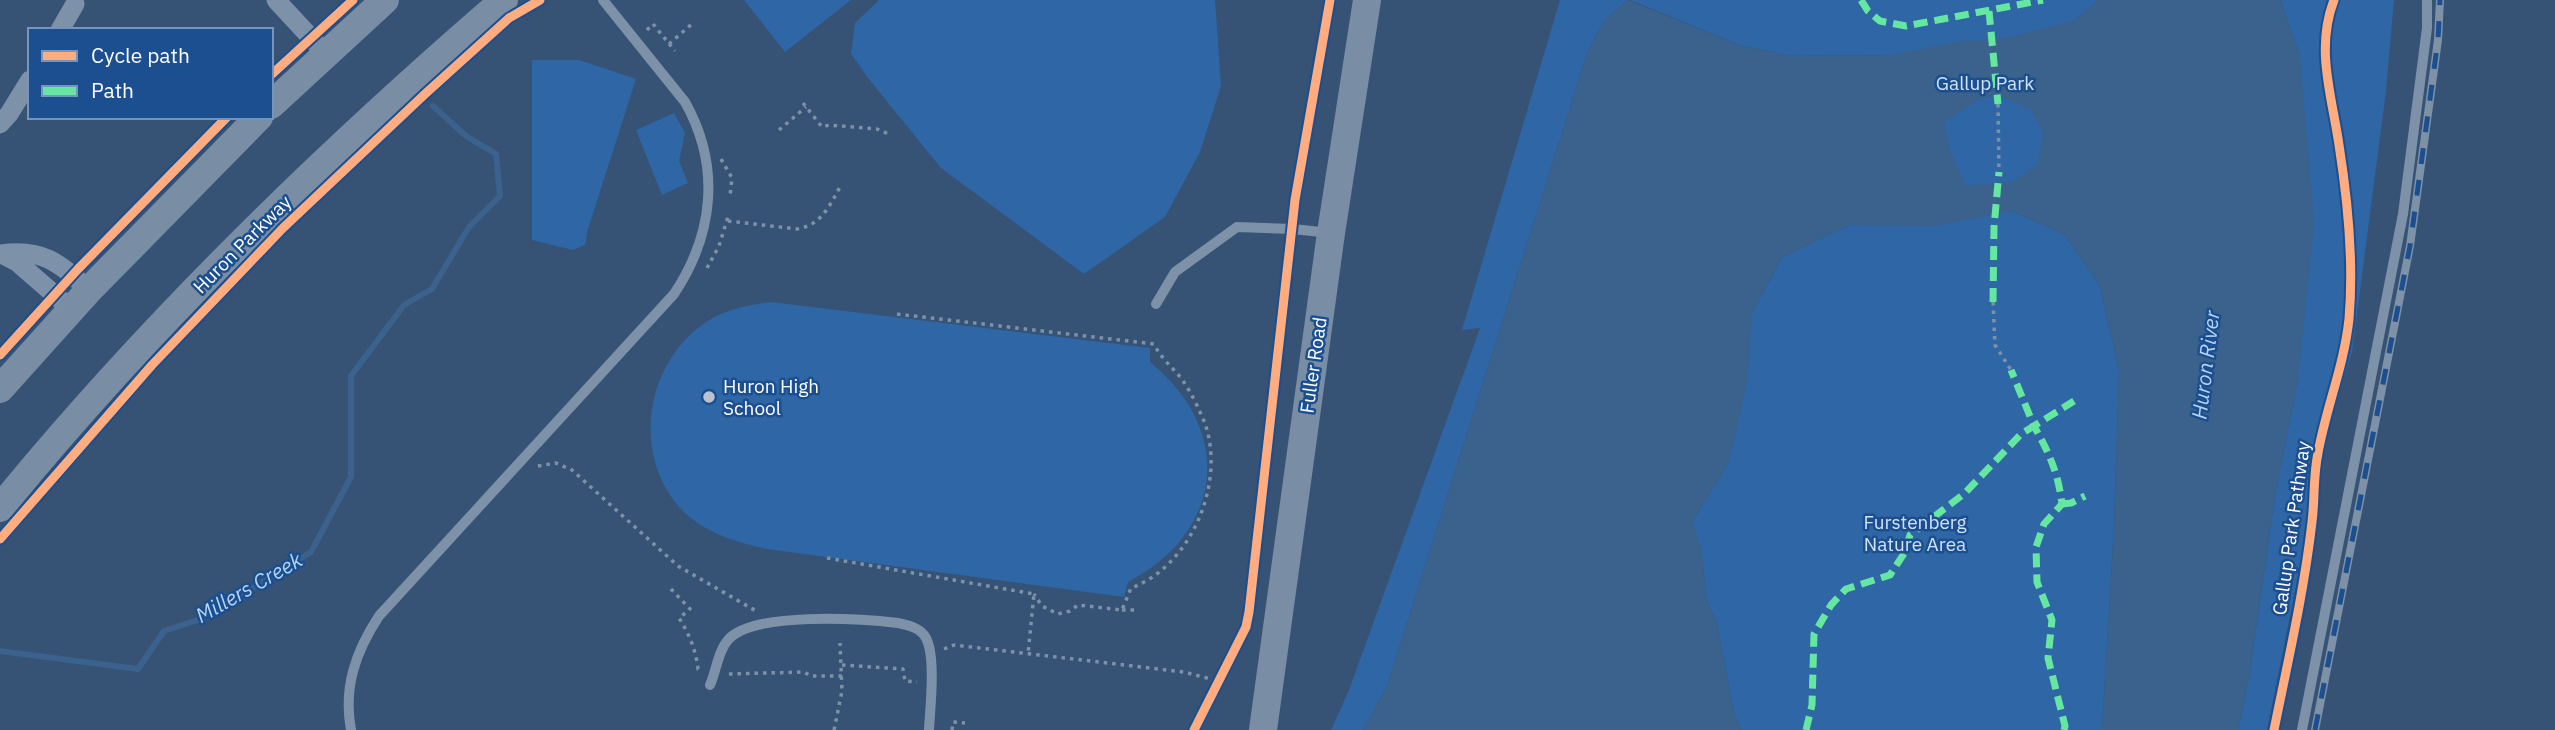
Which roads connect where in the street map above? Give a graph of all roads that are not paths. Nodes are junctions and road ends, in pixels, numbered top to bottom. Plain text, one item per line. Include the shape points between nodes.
1 (276, 0) edge
2 (385, 0) edge
3 (482, 0) edge
4 (504, 0) edge
5 (603, 0) edge
6 (1367, 0) edge
7 (2427, 0) edge
8 (74, 2) edge
9 (61, 28) edge
10 (443, 53) junction
11 (326, 54) junction
12 (28, 83) edge
13 (273, 104) edge
14 (257, 119) edge
15 (0, 124) edge
16 (1331, 233) junction
17 (0, 254) edge
18 (80, 300) junction
19 (1156, 304) dead end
20 (0, 389) edge
21 (0, 508) edge
22 (710, 685) dead end
23 (351, 730) edge
24 (929, 730) edge
25 (1263, 730) edge
26 (2302, 730) edge

1 - 11 street
2 - 11 main road
3 - 10 main road via 456,23
4 - 10 main road, Huron Parkway
5 - 23 lane via 694,118 708,179 703,236 674,293 379,616 358,653 351,677
6 - 16 main road, Fuller Road
7 - 26 lane via 2403,214
8 - 9 street
10 - 21 main road, Huron Parkway via 260,223 127,363
11 - 13 main road
12 - 15 street
14 - 18 main road
16 - 19 lane via 1237,227 1175,272
16 - 25 main road, Fuller Road
17 - 18 street
17 - 18 street via 33,252 50,258
18 - 20 main road
22 - 24 lane via 727,640 741,631 792,619 912,626 925,635 932,661

